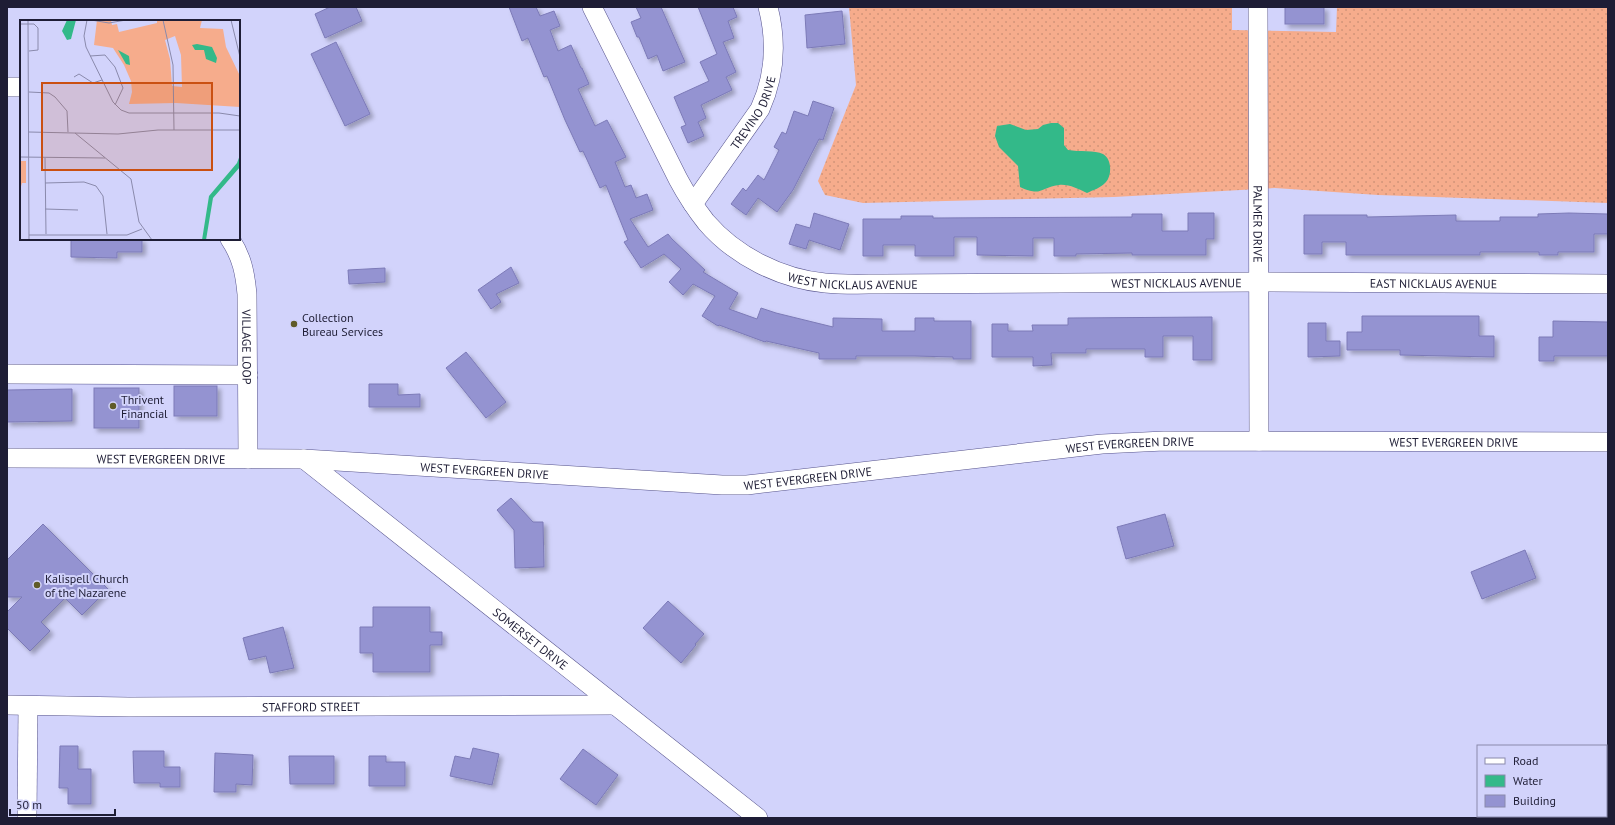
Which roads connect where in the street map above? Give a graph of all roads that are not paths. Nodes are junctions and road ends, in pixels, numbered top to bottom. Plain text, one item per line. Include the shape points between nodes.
1 (592, 7) edge
2 (768, 7) edge
3 (1258, 7) edge
4 (7, 87) edge
5 (20, 87) edge
6 (693, 204) junction
7 (231, 240) edge
8 (1260, 282) junction
9 (1608, 284) edge
10 (7, 374) edge
11 (248, 374) junction
12 (1259, 441) junction
13 (1608, 442) edge
14 (7, 458) edge
15 (248, 459) junction
16 (304, 459) junction
17 (7, 705) edge
18 (614, 705) junction
19 (28, 706) junction
20 (27, 818) edge
21 (758, 818) edge

1 - 6 street, WEST NICKLAUS AVENUE
2 - 6 street, TREVINO DRIVE via 773,30 774,58 765,97 760,109
3 - 8 street, PALMER DRIVE
4 - 5 street
6 - 8 street, WEST NICKLAUS AVENUE via 707,223 749,257 772,270 826,283
7 - 11 street, VILLAGE LOOP via 244,270 247,294
8 - 9 street, EAST NICKLAUS AVENUE
8 - 12 street, PALMER DRIVE
10 - 11 street
11 - 15 street, VILLAGE LOOP
12 - 13 street, WEST EVERGREEN DRIVE
12 - 16 street, WEST EVERGREEN DRIVE via 1102,444 722,485
14 - 15 street, WEST EVERGREEN DRIVE
15 - 16 street, WEST EVERGREEN DRIVE
16 - 18 street, SOMERSET DRIVE
17 - 19 street, STAFFORD STREET
18 - 19 street, STAFFORD STREET
18 - 21 street, SOMERSET DRIVE
19 - 20 street

